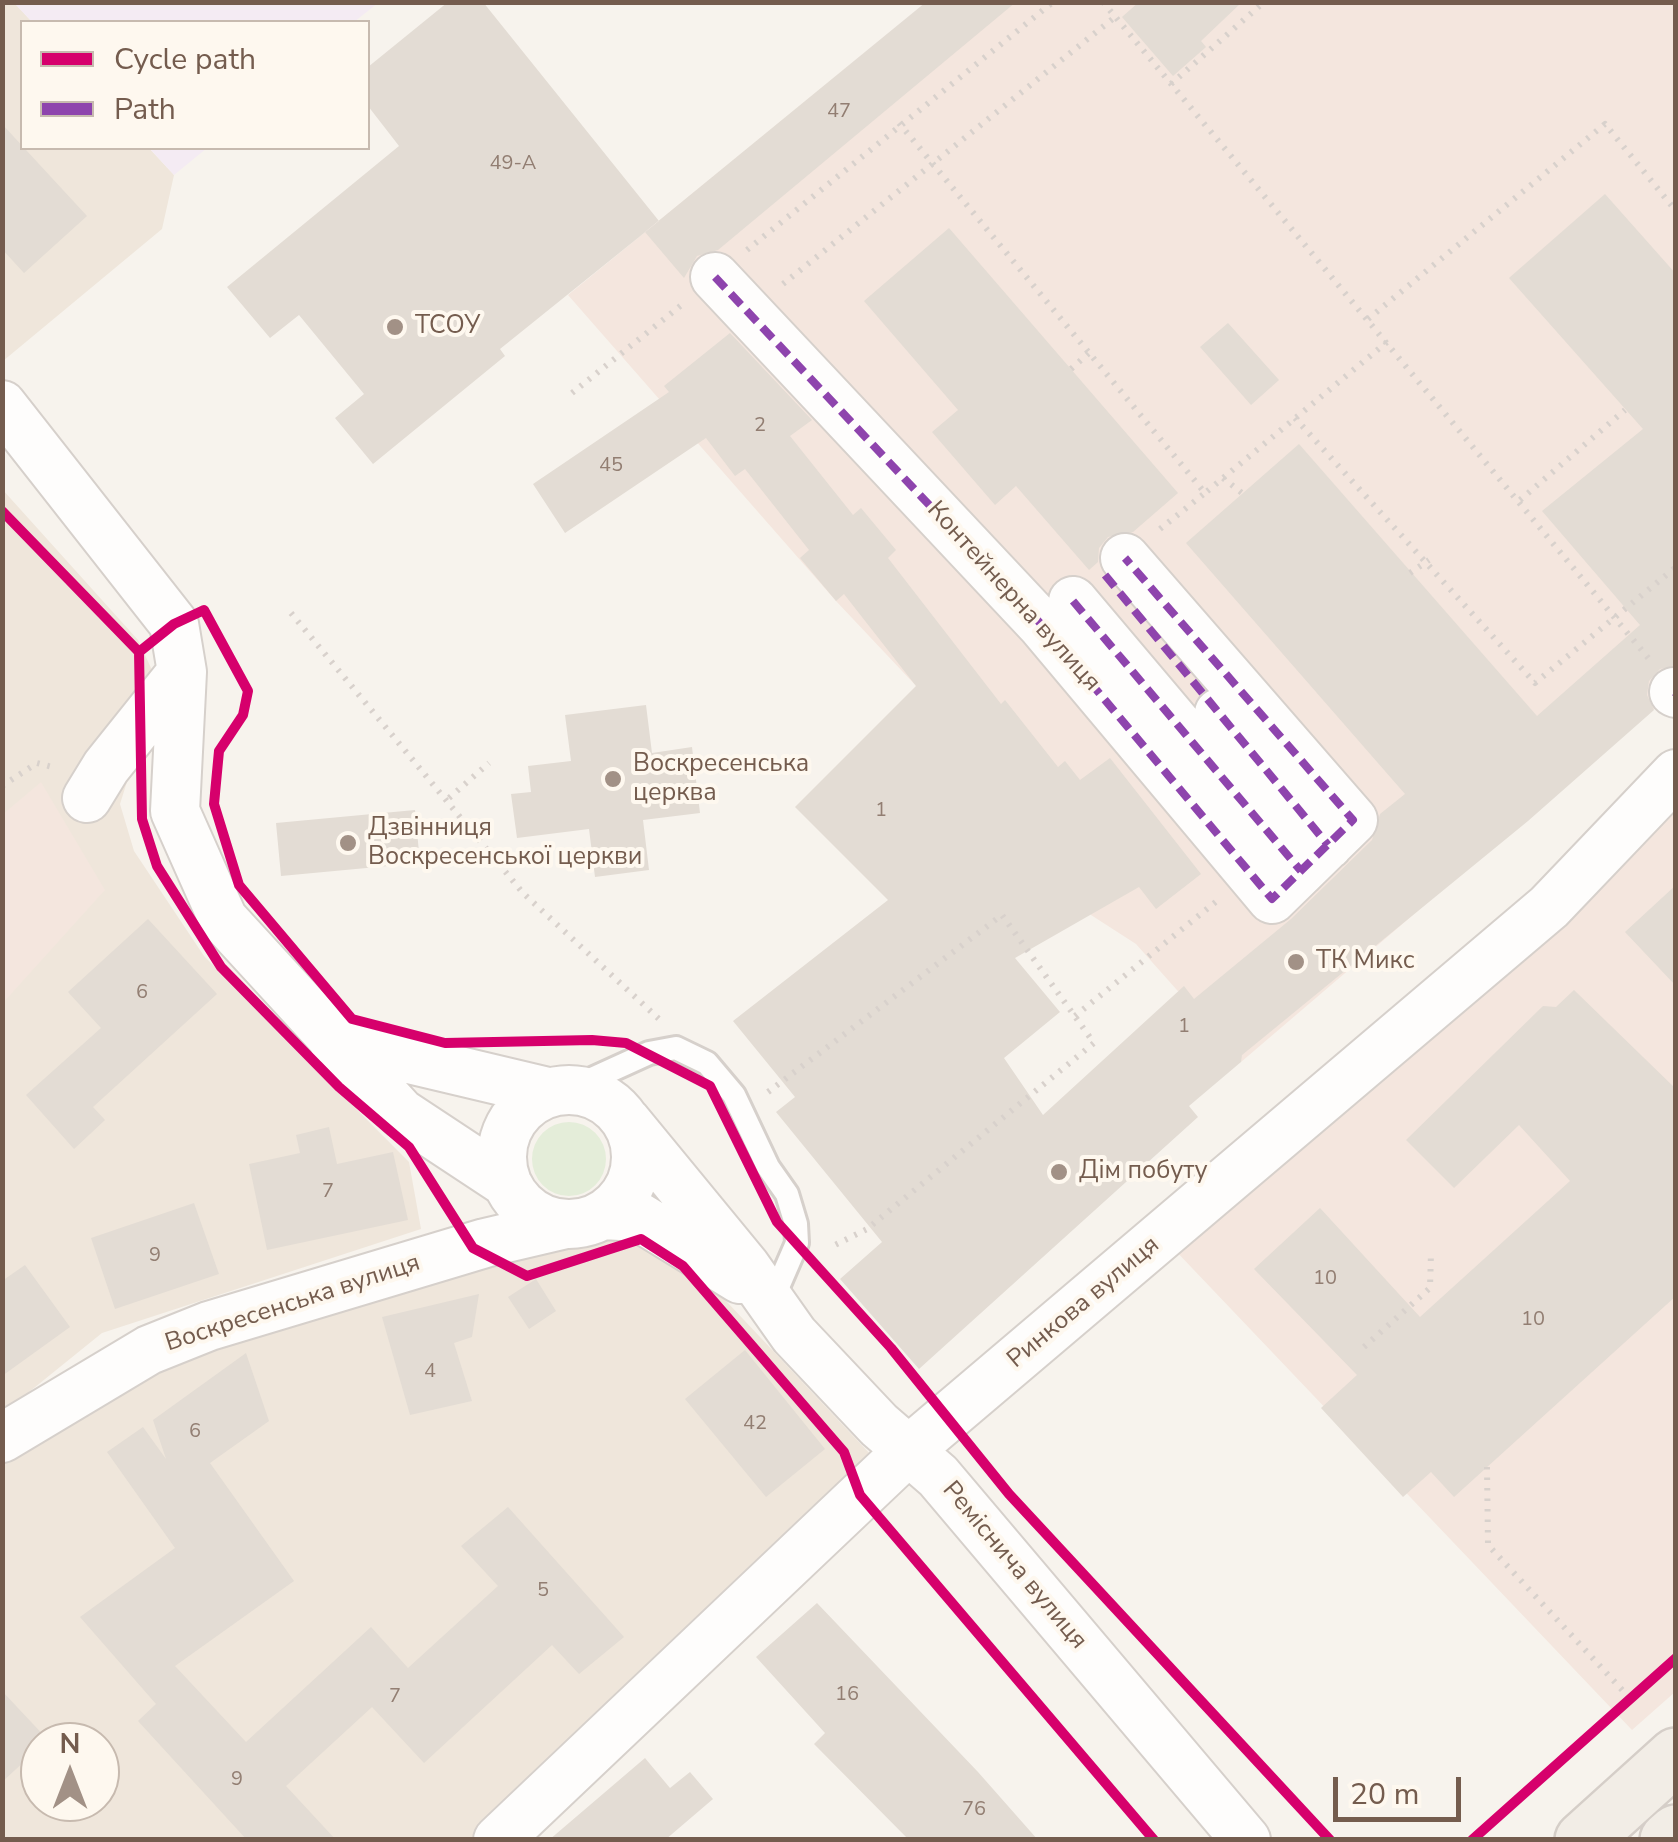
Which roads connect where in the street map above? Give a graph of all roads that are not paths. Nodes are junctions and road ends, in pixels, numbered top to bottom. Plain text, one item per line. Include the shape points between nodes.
1 (715, 277) road end
2 (2, 404) edge
3 (182, 672) junction
4 (1676, 774) edge
5 (87, 798) dead end
6 (1314, 858) junction
7 (333, 1041) junction
8 (559, 1091) junction
9 (626, 1120) junction
10 (512, 1192) junction
11 (584, 1219) junction
12 (485, 1243) junction
13 (770, 1303) junction
14 (2, 1438) edge
15 (909, 1450) junction
16 (1676, 1756) edge
17 (1676, 1833) edge
18 (498, 1840) edge
19 (1246, 1840) edge
20 (1583, 1840) edge
21 (1668, 1840) edge

1 - 6 street, Контейнерна вулиця via 1042,625 1272,899
2 - 3 street, Реміснича вулиця via 174,624
3 - 5 street
3 - 7 street, Реміснича вулиця via 176,811 223,919
4 - 15 street, Ринкова вулиця via 1549,907
6 - 6 street, Контейнерна вулиця via 1101,578 1353,820
7 - 8 street, Реміснича вулиця
7 - 10 street, Реміснича вулиця via 400,1113
8 - 9 street, Реміснича вулиця via 592,1093
8 - 10 street via 521,1110 504,1139 501,1161
8 - 13 lane via 649,1052 676,1048 708,1063 734,1095 787,1194 798,1243
9 - 11 street via 635,1141 634,1173 620,1201
9 - 13 street, Реміснича вулиця
10 - 11 street, Реміснича вулиця via 532,1213
10 - 12 street
11 - 12 street, Воскресенська вулиця
11 - 13 street, Реміснича вулиця via 639,1218
12 - 14 street, Воскресенська вулиця via 208,1326 149,1350
13 - 15 street, Реміснича вулиця via 794,1336
15 - 18 street, Ринкова вулиця
15 - 19 street, Реміснича вулиця
16 - 20 main road
17 - 21 main road

